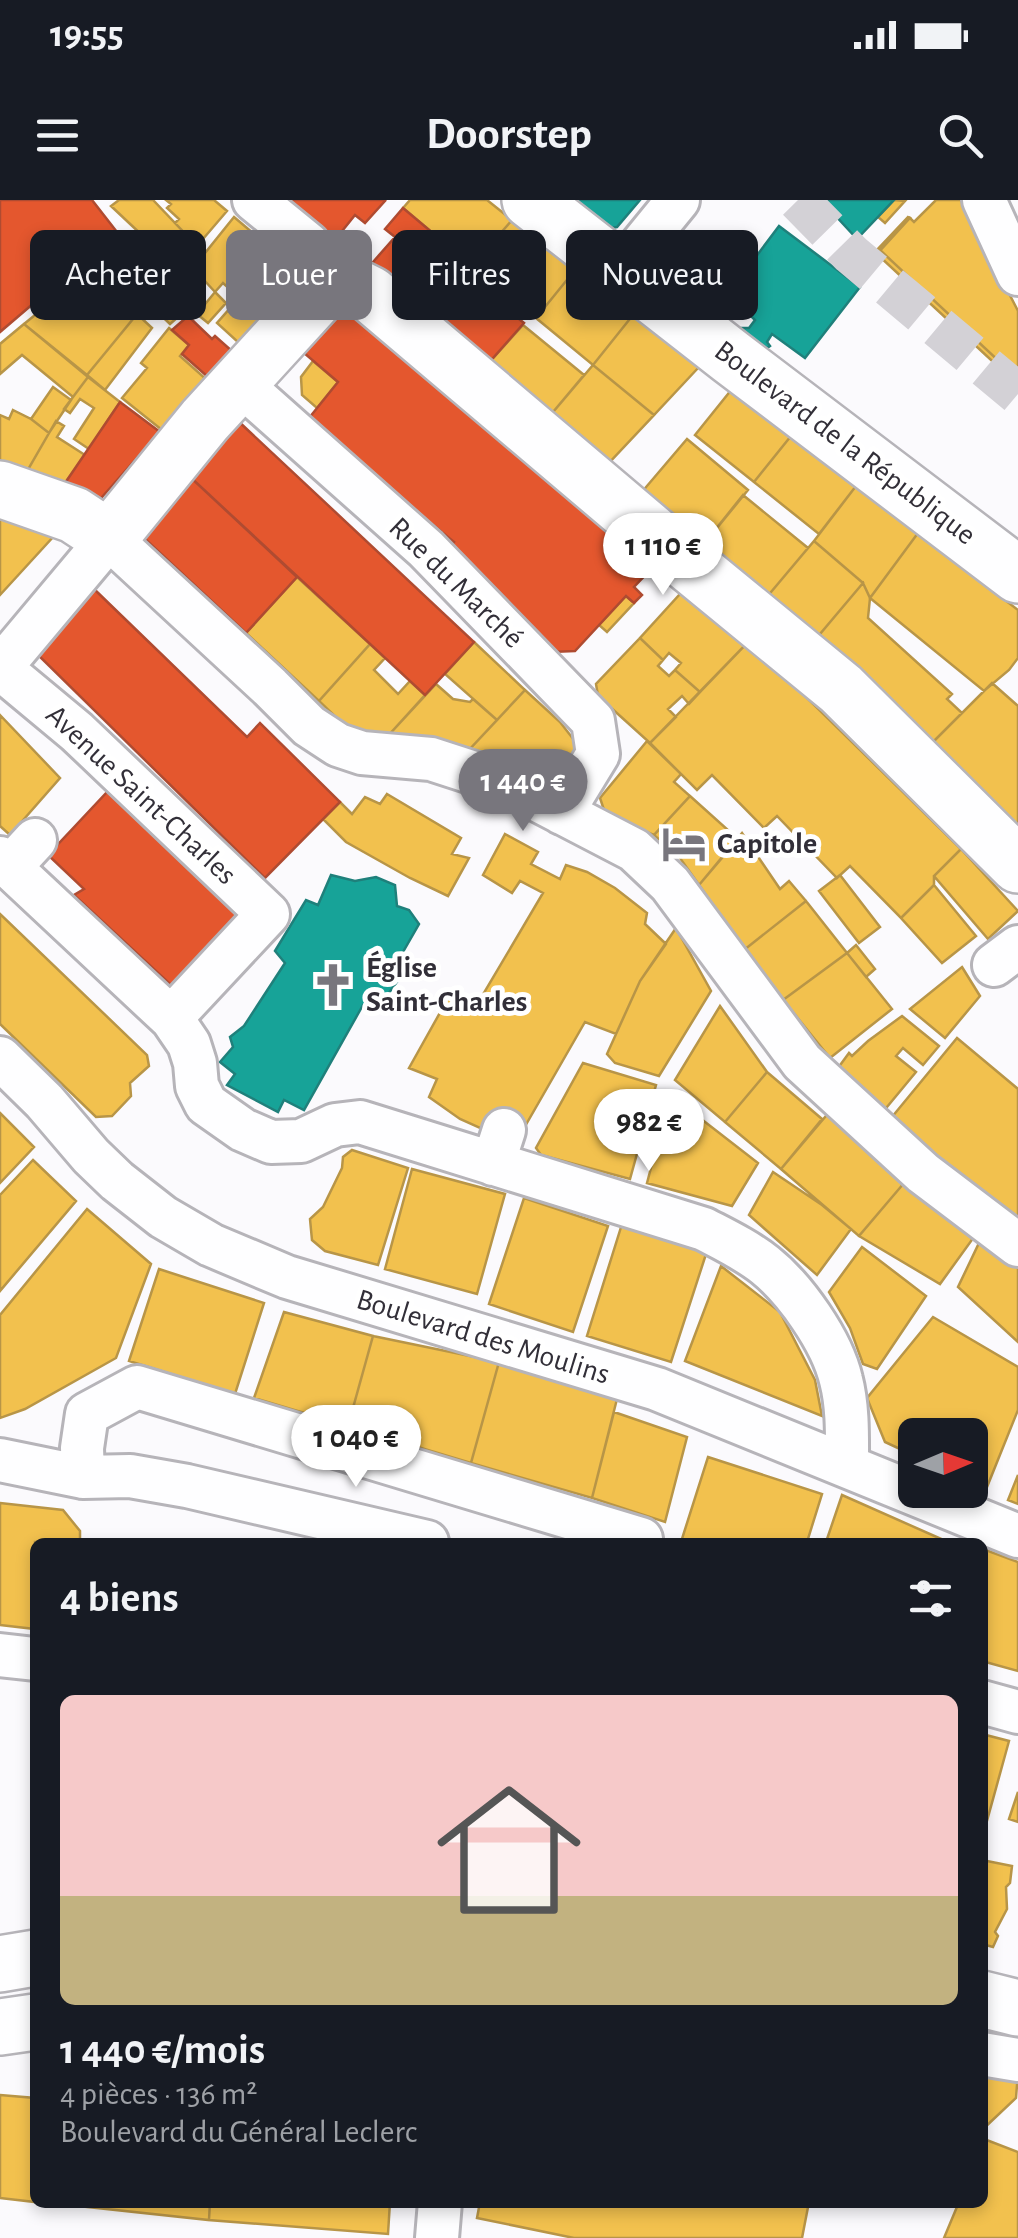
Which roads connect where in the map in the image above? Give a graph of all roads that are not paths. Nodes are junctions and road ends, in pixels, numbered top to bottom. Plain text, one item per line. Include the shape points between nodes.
1 (254, 200) edge
2 (530, 200) edge
3 (678, 200) edge
4 (984, 200) edge
5 (291, 230) edge
6 (569, 230) edge
7 (654, 230) edge
8 (1018, 274) edge
9 (372, 296) edge
10 (296, 320) edge
11 (685, 320) edge
12 (238, 382) junction
13 (0, 489) edge
14 (109, 538) junction
15 (1018, 575) edge
16 (562, 813) junction
17 (15, 855) edge
18 (1018, 864) edge
19 (182, 1006) dead end
20 (0, 1058) edge
21 (1018, 1245) edge
22 (0, 1460) edge
23 (847, 1465) junction
24 (83, 1477) junction
25 (1018, 1536) edge
26 (410, 1538) edge
27 (634, 1538) edge
28 (0, 1655) edge
29 (30, 1658) edge
30 (988, 1704) edge
31 (1018, 1712) edge
32 (30, 1959) edge
33 (0, 1964) edge
34 (988, 1971) edge
35 (1018, 1978) edge
36 (988, 2000) edge
37 (1018, 2008) edge
38 (30, 2023) edge
39 (0, 2027) edge
40 (988, 2055) edge
41 (30, 2059) edge
42 (1018, 2060) edge
43 (0, 2063) edge
44 (440, 2208) edge
45 (437, 2238) edge

1 - 5 street
2 - 6 main road, Boulevard de la République
3 - 7 street
4 - 8 street
9 - 18 main road via 841,689
10 - 12 main road
11 - 15 main road, Boulevard de la République
12 - 14 main road
12 - 16 street, Rue du Marché via 426,549 593,721 598,754
13 - 14 main road via 74,515
14 - 16 street via 308,726 338,746 454,765
14 - 19 street, Avenue Saint-Charles via 0,668 268,914
16 - 21 street via 634,850 670,884 802,1062 923,1173
17 - 23 street via 172,1018 189,1044 206,1104 242,1130 271,1142 301,1140 360,1122 498,1147 704,1230 767,1266 812,1318 841,1378
20 - 23 street, Boulevard des Moulins via 117,1181 211,1246 288,1277 657,1389
22 - 24 street
23 - 25 street, Boulevard des Moulins
24 - 26 street via 130,1476 186,1486
24 - 27 street via 87,1414 137,1386
28 - 29 street
30 - 31 street
32 - 33 main road
34 - 35 main road
36 - 37 main road
38 - 39 main road
40 - 42 street
41 - 43 main road
44 - 45 street

